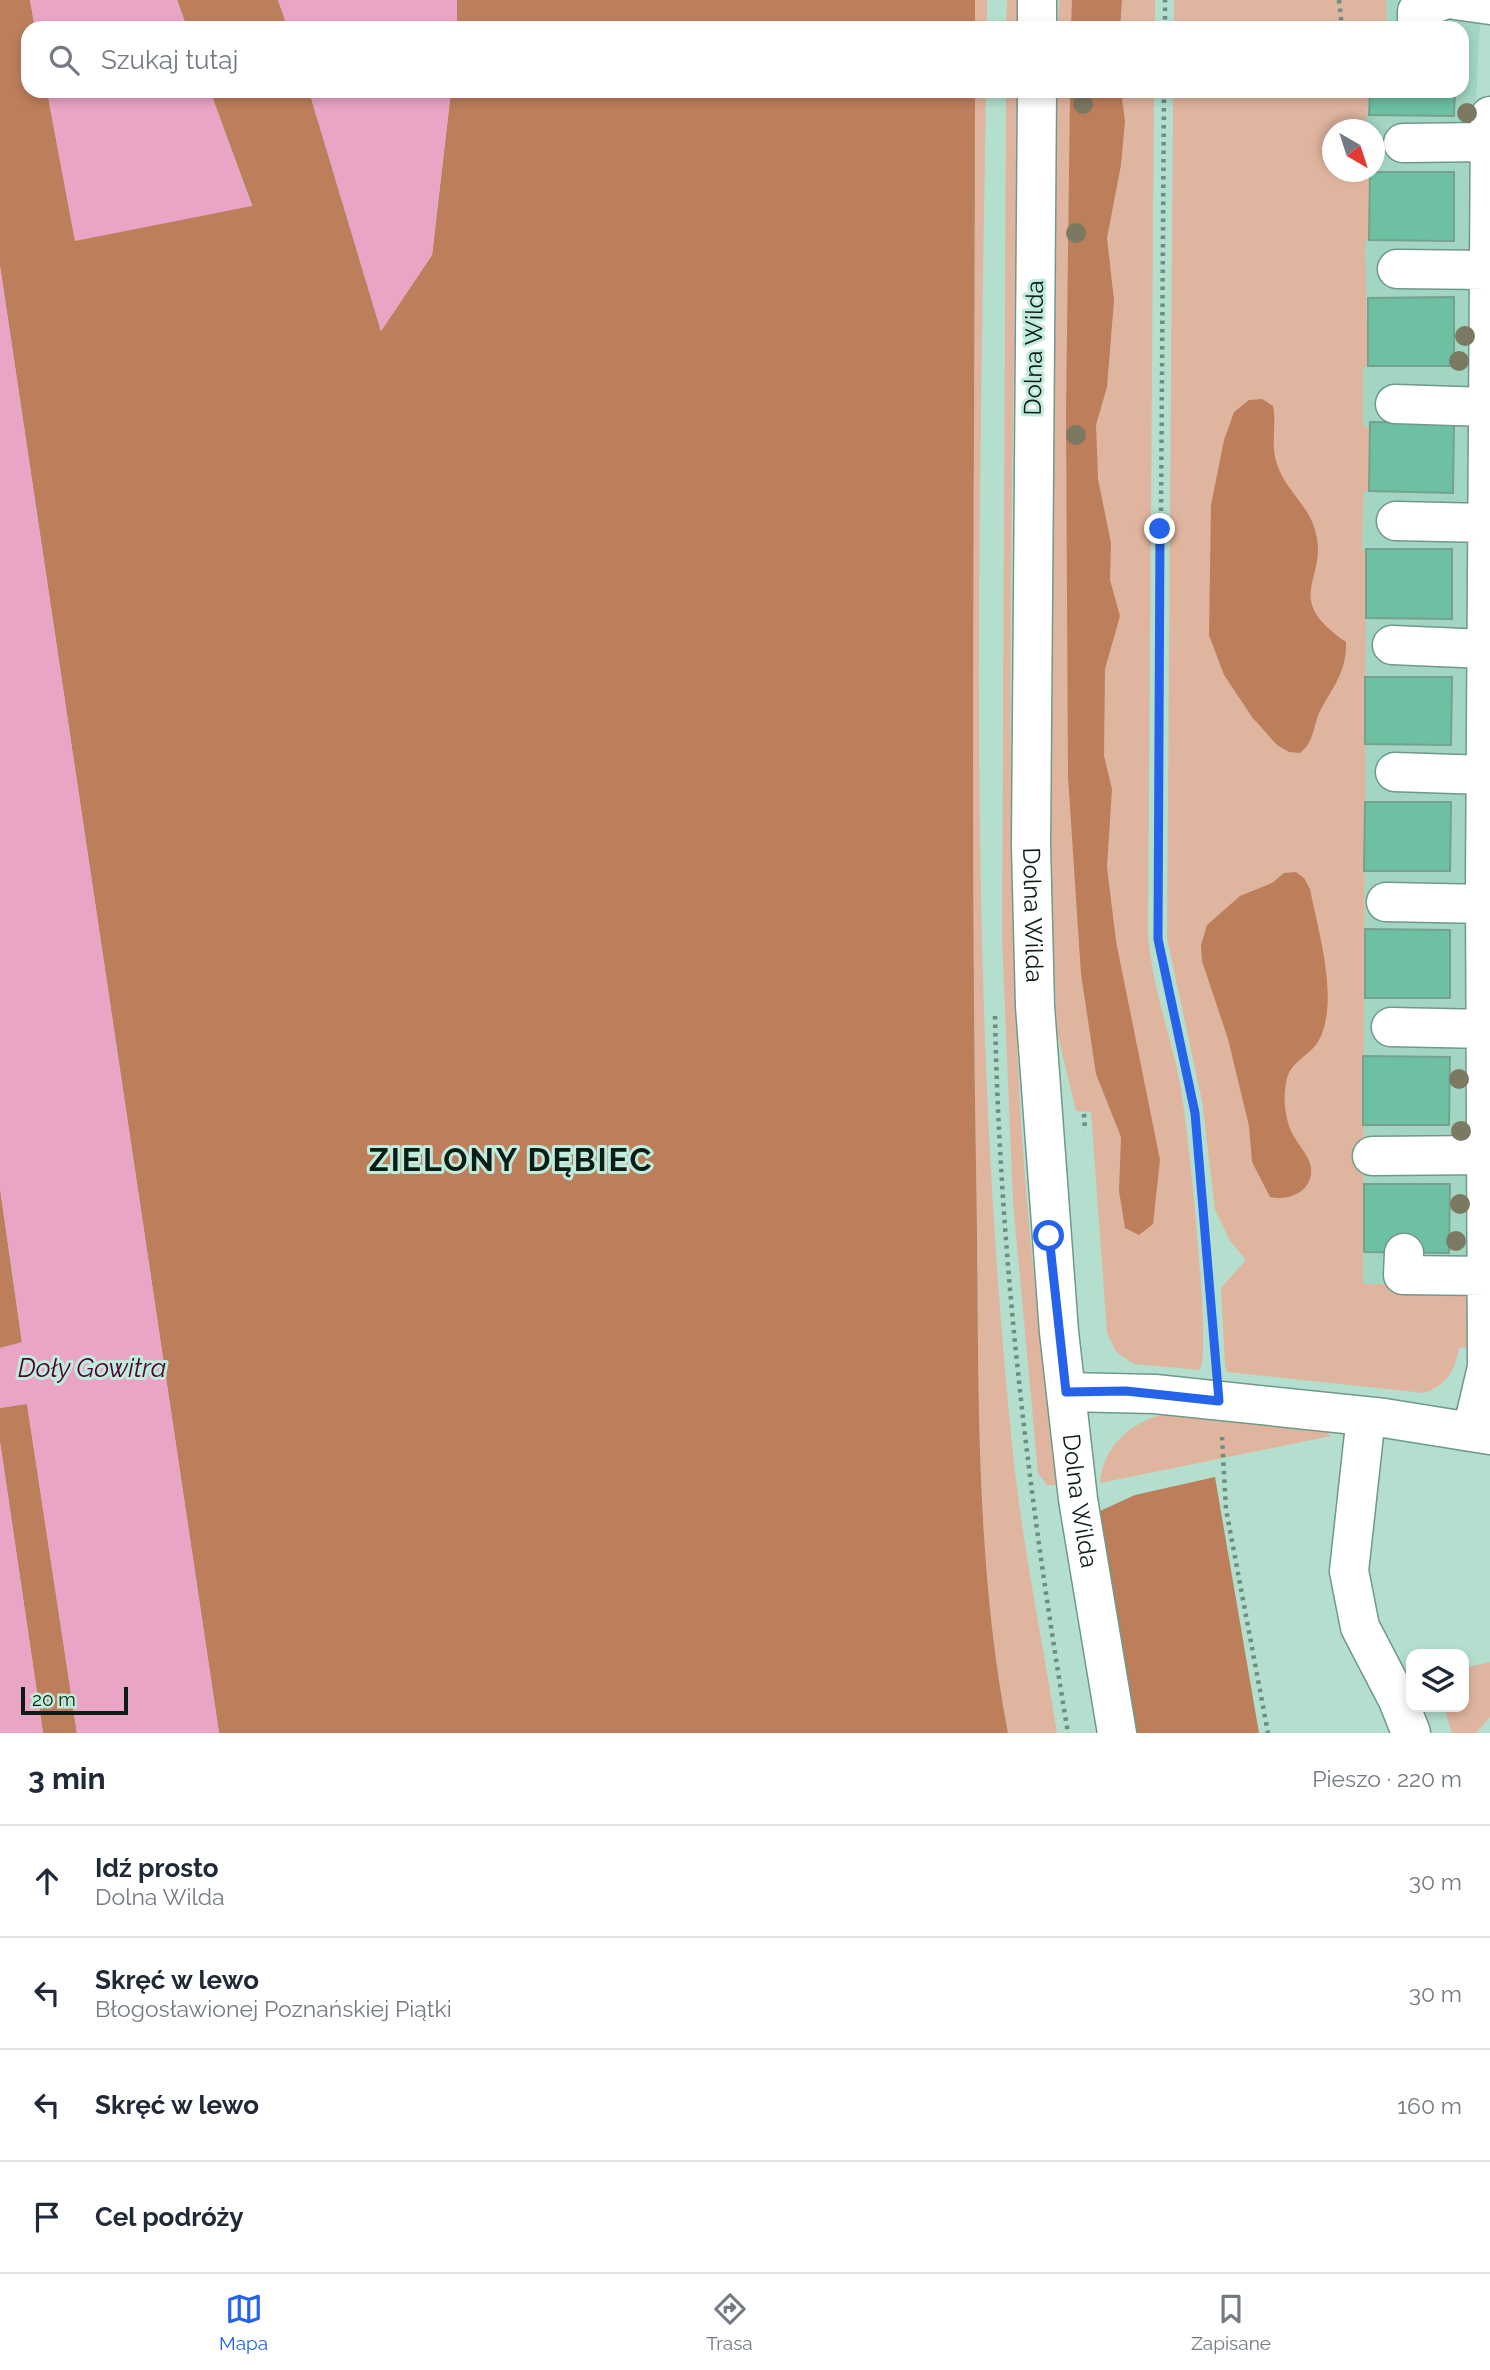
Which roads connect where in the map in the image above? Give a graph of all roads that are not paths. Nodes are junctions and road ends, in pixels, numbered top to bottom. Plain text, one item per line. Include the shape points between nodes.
1 (1038, 0) edge
2 (1444, 0) edge
3 (1455, 0) edge
4 (1490, 5) edge
5 (1037, 21) edge
6 (1417, 21) edge
7 (1037, 98) edge
8 (1489, 129) edge
9 (1403, 143) dead end
10 (1397, 269) dead end
11 (1488, 270) junction
12 (1395, 404) dead end
13 (1487, 407) junction
14 (1396, 521) dead end
15 (1486, 523) junction
16 (1392, 645) dead end
17 (1486, 649) junction
18 (1395, 772) dead end
19 (1485, 775) junction
20 (1487, 892) edge
21 (1386, 902) dead end
22 (1391, 1027) dead end
23 (1486, 1030) junction
24 (1486, 1155) junction
25 (1372, 1156) dead end
26 (1404, 1253) dead end
27 (1487, 1276) junction
28 (1066, 1392) junction
29 (1366, 1416) junction
30 (1481, 1433) edge
31 (1117, 1733) edge
32 (1411, 1733) edge

1 - 5 street
2 - 6 street via 1417,11
3 - 4 street
7 - 28 street, Dolna Wilda via 1031,846 1049,1236
8 - 9 street
8 - 11 street
10 - 11 street
11 - 13 street
12 - 13 street
13 - 15 street
14 - 15 street
15 - 17 street
16 - 17 street
17 - 19 street
18 - 19 street
19 - 20 street
20 - 21 street
20 - 23 street
22 - 23 street
23 - 24 street
24 - 25 street
24 - 27 street
26 - 27 street via 1403,1275
27 - 30 street via 1488,1367
28 - 29 street via 1126,1391
28 - 31 street, Dolna Wilda via 1095,1613
29 - 30 street
29 - 32 street via 1349,1571 1360,1627

